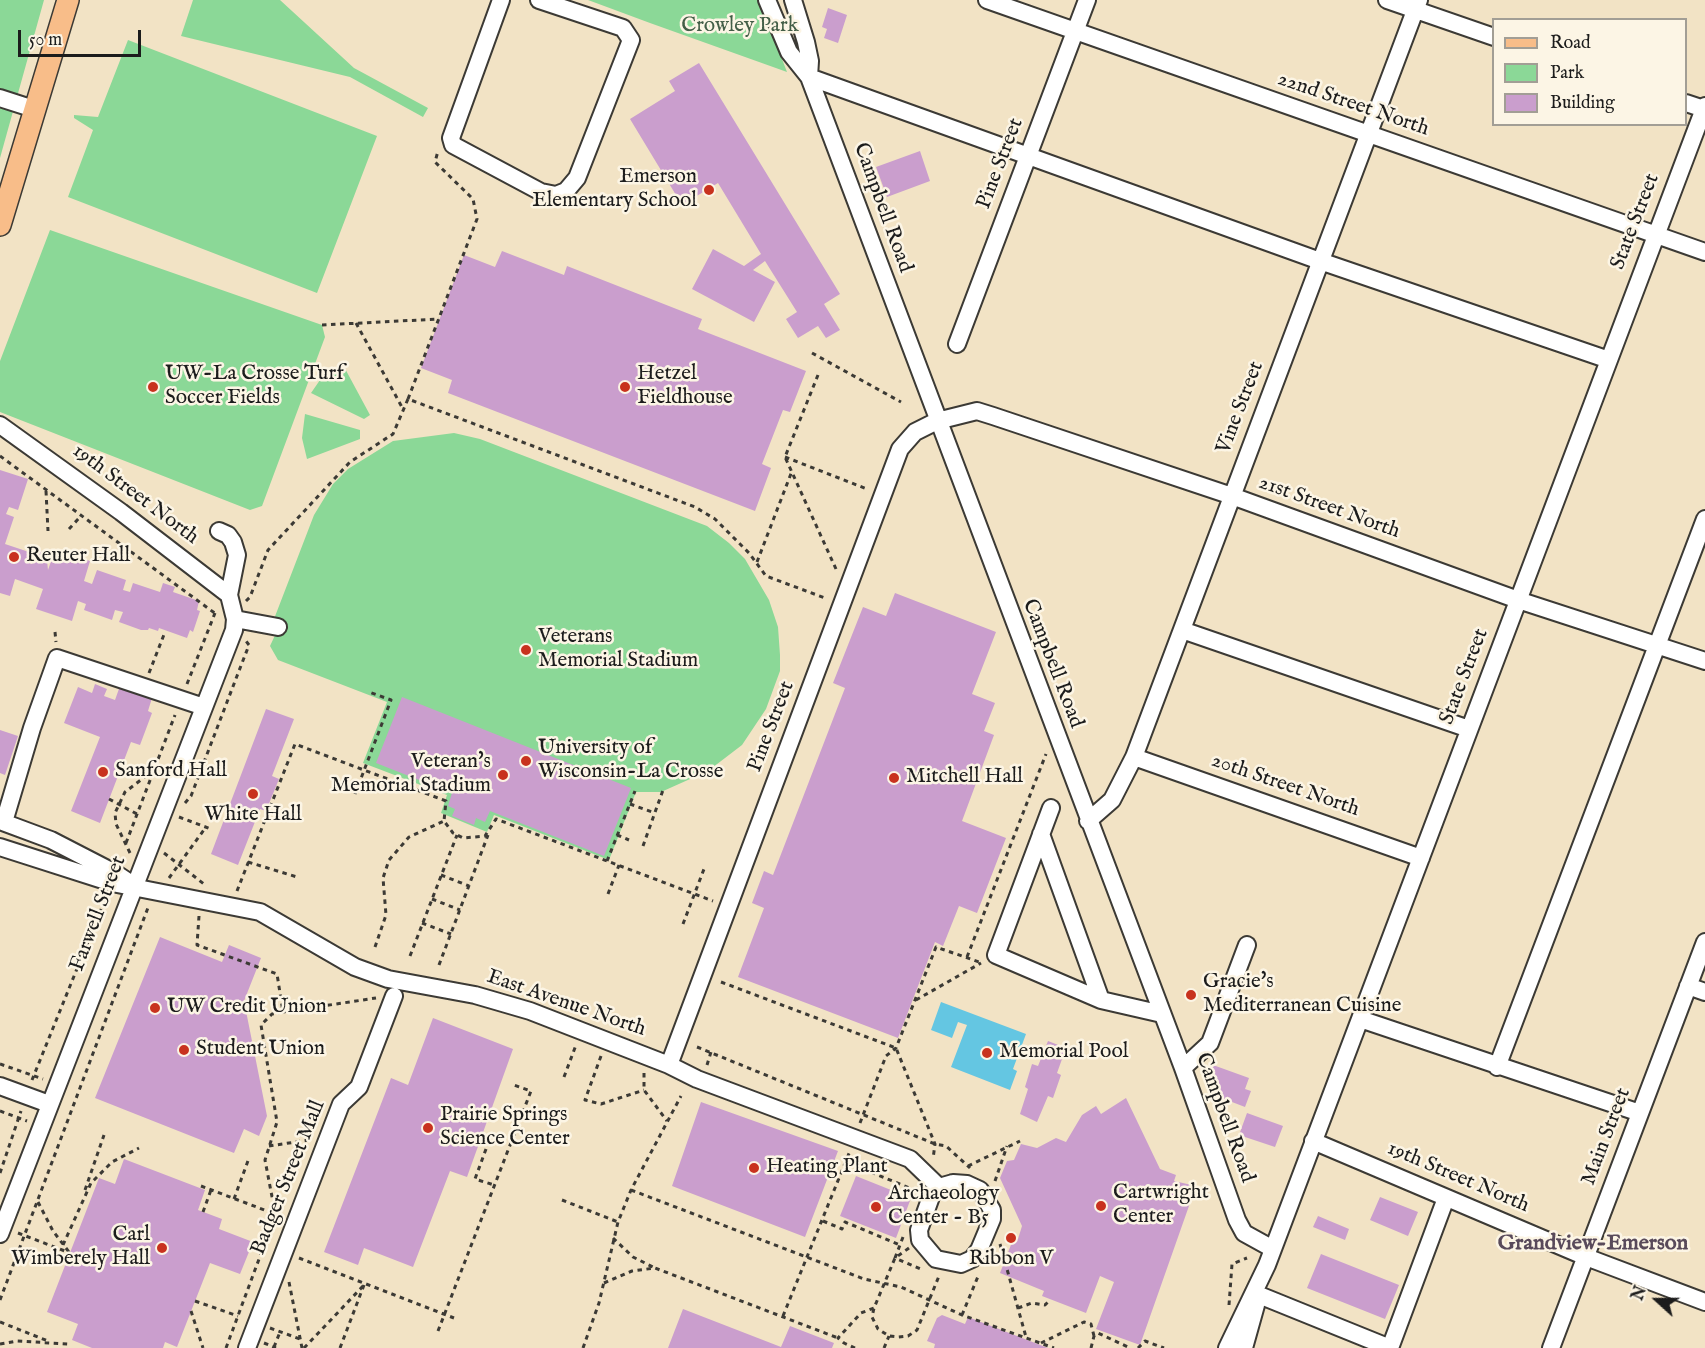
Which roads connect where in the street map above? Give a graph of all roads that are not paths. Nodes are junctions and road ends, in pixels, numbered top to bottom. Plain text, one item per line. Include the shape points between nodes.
1 (68, 0) edge
2 (501, 0) edge
3 (539, 0) edge
4 (767, 0) edge
5 (793, 0) edge
6 (987, 0) edge
7 (1087, 0) edge
8 (1387, 0) edge
9 (1417, 5) edge
10 (1075, 31) junction
11 (1492, 36) edge
12 (809, 77) junction
13 (0, 98) edge
14 (1687, 103) edge
15 (1704, 107) edge
16 (34, 109) junction
17 (1368, 135) junction
18 (1028, 157) junction
19 (0, 225) edge
20 (1656, 235) junction
21 (1705, 252) edge
22 (1320, 261) junction
23 (957, 344) dead end
24 (1609, 360) junction
25 (937, 421) junction
26 (0, 425) edge
27 (1232, 496) junction
28 (1705, 519) edge
29 (219, 531) dead end
30 (1518, 600) junction
31 (233, 614) junction
32 (278, 627) dead end
33 (1182, 630) junction
34 (1657, 645) junction
35 (1705, 661) edge
36 (204, 707) junction
37 (1469, 729) junction
38 (1134, 757) junction
39 (1051, 808) dead end
40 (1088, 821) junction
41 (2, 822) edge
42 (1041, 834) junction
43 (0, 848) edge
44 (1421, 858) junction
45 (133, 886) junction
46 (1705, 942) edge
47 (1247, 945) dead end
48 (1688, 986) junction
49 (1705, 992) edge
50 (394, 996) road end
51 (1101, 1000) junction
52 (1162, 1014) junction
53 (1360, 1019) junction
54 (669, 1065) junction
55 (1497, 1067) junction
56 (1183, 1068) junction
57 (0, 1086) edge
58 (49, 1104) junction
59 (1640, 1113) junction
60 (1313, 1141) junction
61 (939, 1187) junction
62 (1446, 1197) junction
63 (1, 1230) edge
64 (1270, 1257) junction
65 (1586, 1257) junction
66 (1259, 1295) junction
67 (1705, 1302) edge
68 (247, 1348) edge
69 (1227, 1348) edge
70 (1244, 1348) edge
71 (1390, 1348) edge
72 (1551, 1348) edge

1 - 16 main road
2 - 3 street via 451,138 453,145 541,192 556,195 566,191 577,178 631,40 623,28
4 - 12 street, Campbell Road via 789,52
5 - 12 street, Campbell Road via 810,61
6 - 10 street, 22nd Street North
7 - 10 street, Pine Street
8 - 9 street
9 - 11 street
9 - 17 street, Vine Street
10 - 17 street, 22nd Street North
10 - 18 street, Pine Street
12 - 18 street
12 - 25 street, Campbell Road
13 - 16 street
14 - 15 street
15 - 20 street, State Street
16 - 19 main road
17 - 20 street, 22nd Street North
17 - 22 street, Vine Street
18 - 22 street
18 - 23 street, Pine Street
20 - 21 street, 22nd Street North
20 - 24 street, State Street
22 - 24 street
22 - 27 street, Vine Street
24 - 30 street, State Street
25 - 27 street, 21st Street North via 977,411
25 - 40 street, Campbell Road
25 - 54 street, Pine Street via 915,432 900,449
26 - 31 street, 19th Street North via 121,512
27 - 30 street, 21st Street North
27 - 33 street, Vine Street
28 - 34 street
29 - 31 street, Farwell Street via 228,535 237,555
30 - 34 street, 21st Street North
30 - 37 street, State Street
31 - 32 street
31 - 36 street, Farwell Street
33 - 37 street
33 - 38 street, Vine Street
34 - 35 street, 21st Street North
34 - 55 street
36 - 41 street via 57,658
36 - 45 street, Farwell Street
37 - 44 street, State Street
38 - 40 street, Vine Street via 1112,800
38 - 44 street, 20th Street North
39 - 42 street
40 - 52 street, Campbell Road
41 - 45 street, East Avenue North via 51,840 116,873
42 - 51 street
42 - 51 street via 989,959
43 - 45 street, East Avenue North via 111,883
44 - 53 street, State Street
45 - 54 street, East Avenue North via 158,886 180,898 260,912 367,972 530,1011
45 - 58 street, Farwell Street
46 - 48 street, Main Street
47 - 56 street via 1210,1043
48 - 49 street
48 - 59 street, Main Street
50 - 68 street, Badger Street Mall via 359,1087 341,1104
51 - 52 street
52 - 56 street, Campbell Road
53 - 55 street
53 - 60 street, State Street
54 - 61 street, East Avenue North via 910,1160
55 - 59 street
56 - 64 street, Campbell Road via 1237,1220 1244,1233
57 - 58 street
58 - 63 street, Farwell Street
59 - 65 street, Main Street
60 - 62 street, 19th Street North
60 - 64 street, State Street
61 - 61 street via 967,1184 980,1190 992,1210 979,1250 961,1264 944,1263 927,1251 920,1240 919,1230 932,1194
62 - 65 street, 19th Street North
62 - 71 street
64 - 66 street, State Street
64 - 69 street, State Street
65 - 67 street, 19th Street North
65 - 72 street, Main Street
66 - 70 street, State Street
66 - 71 street

